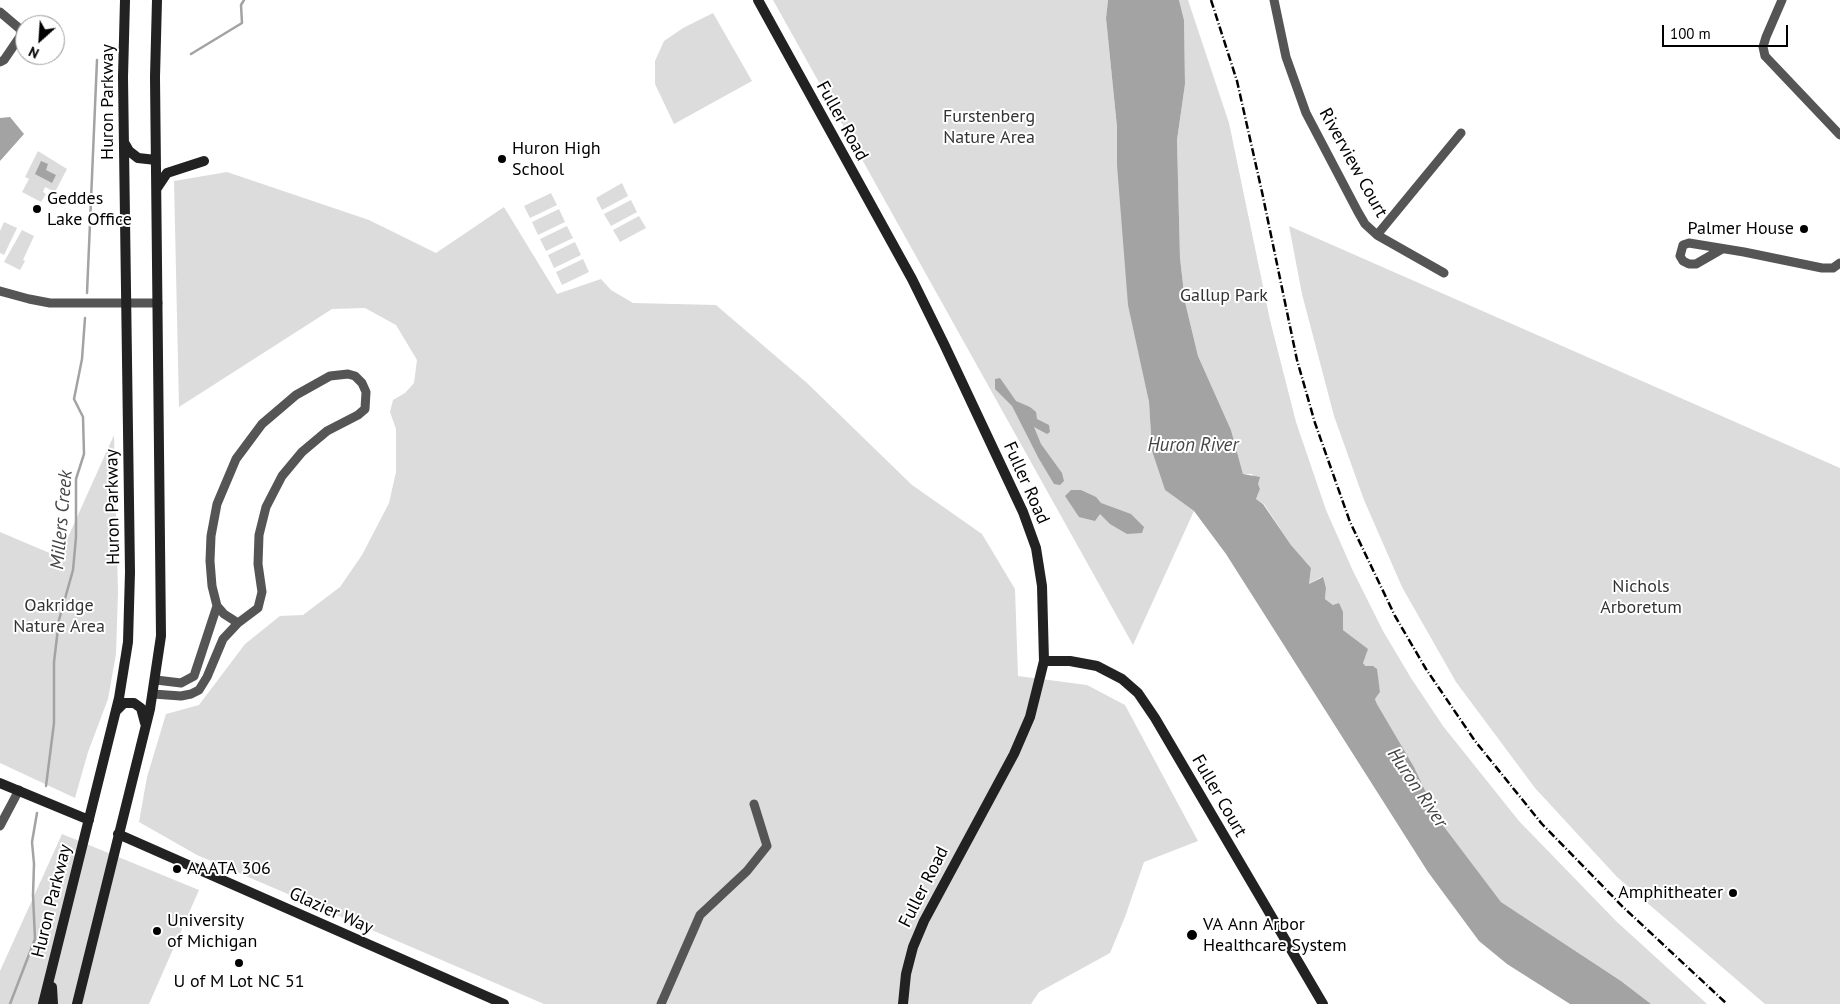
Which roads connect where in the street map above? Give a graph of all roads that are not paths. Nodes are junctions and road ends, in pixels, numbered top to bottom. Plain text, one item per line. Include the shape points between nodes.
1 (125, 0) edge
2 (157, 0) edge
3 (758, 0) edge
4 (1274, 0) edge
5 (1782, 0) edge
6 (0, 12) edge
7 (0, 62) edge
8 (1461, 133) dead end
9 (1840, 135) edge
10 (124, 143) junction
11 (156, 160) junction
12 (204, 161) dead end
13 (157, 189) junction
14 (1378, 235) junction
15 (1722, 249) dead end
16 (1840, 263) edge
17 (1444, 273) dead end
18 (0, 291) edge
19 (126, 303) junction
20 (158, 303) junction
21 (217, 606) junction
22 (238, 623) junction
23 (1044, 661) junction
24 (156, 680) junction
25 (153, 694) junction
26 (116, 712) junction
27 (146, 724) junction
28 (0, 783) edge
29 (18, 790) junction
30 (754, 804) dead end
31 (89, 820) junction
32 (0, 824) edge
33 (118, 834) junction
34 (54, 961) junction
35 (43, 1004) edge
36 (53, 1004) edge
37 (77, 1004) edge
38 (504, 1004) edge
39 (661, 1004) edge
40 (903, 1004) edge
41 (1323, 1004) edge

1 - 10 main road, Huron Parkway
2 - 11 main road
3 - 23 main road, Fuller Road via 912,279 1023,512 1036,548 1042,586
4 - 14 street, Riverview Court via 1286,57 1306,113 1365,224
5 - 9 street via 1766,37 1765,56
6 - 7 street via 20,30 21,35
8 - 14 street
10 - 11 main road via 138,158
10 - 19 main road, Huron Parkway
11 - 13 main road
12 - 13 main road via 167,173
13 - 20 main road
14 - 17 street, Riverview Court
15 - 16 street via 1822,268 1833,268
18 - 19 street via 50,303
19 - 20 street
19 - 26 main road, Huron Parkway via 130,617
20 - 24 main road via 162,612
21 - 22 street
21 - 22 street via 210,570 211,536 217,504 236,460 262,424 296,395 330,376 355,376 366,392 365,409 310,444 288,467 273,490 259,535 262,601 253,614
21 - 24 street via 194,676 181,683
22 - 25 street via 223,639 199,690 181,696
23 - 40 main road, Fuller Road via 1030,717 1014,754 924,921 911,956
23 - 41 main road, Fuller Court via 1098,666 1122,679 1138,694
24 - 25 main road
25 - 27 main road
26 - 27 main road via 124,702 134,703 143,712
26 - 31 main road, Huron Parkway
27 - 33 main road
28 - 29 main road
29 - 31 main road
29 - 32 street
30 - 39 street via 767,846 747,871 700,915
31 - 34 main road, Huron Parkway
33 - 37 main road
33 - 38 main road, Glazier Way
34 - 35 main road, Huron Parkway
34 - 36 main road

